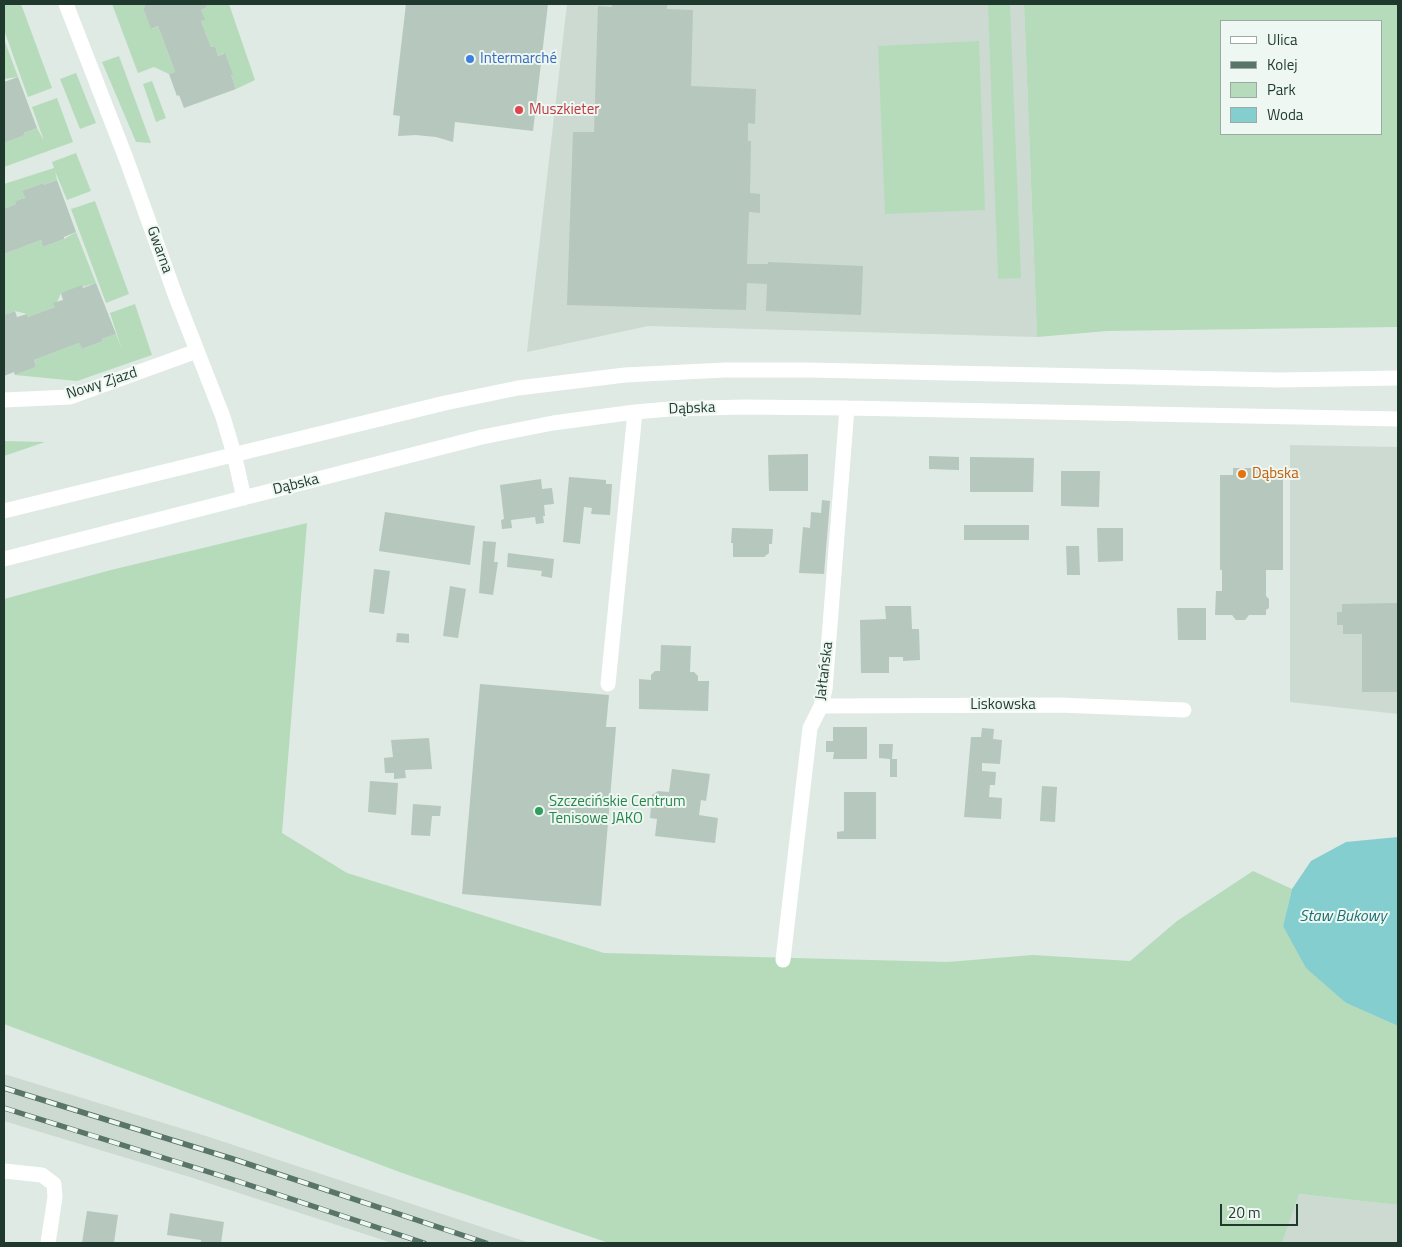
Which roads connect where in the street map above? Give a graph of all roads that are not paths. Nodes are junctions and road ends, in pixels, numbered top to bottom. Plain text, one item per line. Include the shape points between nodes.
1 (66, 4) edge
2 (197, 351) junction
3 (1398, 378) edge
4 (4, 400) edge
5 (847, 408) junction
6 (635, 412) junction
7 (1398, 419) edge
8 (234, 454) junction
9 (244, 498) junction
10 (4, 511) edge
11 (4, 559) edge
12 (608, 684) dead end
13 (821, 706) junction
14 (1184, 710) dead end
15 (783, 960) dead end
16 (4, 1171) edge
17 (48, 1243) edge

1 - 2 street, Gwarna
2 - 4 street, Nowy Zjazd via 70,397
2 - 8 street, Gwarna
3 - 8 street via 1280,380 808,370 659,373 518,388
5 - 6 street, Dąbska via 714,408
5 - 7 street, Dąbska
5 - 13 street, Jałtańska via 825,689
6 - 9 street, Dąbska via 482,437
6 - 12 street
8 - 9 street, Gwarna
8 - 10 street
9 - 11 street, Dąbska
13 - 14 street, Liskowska via 1059,705
13 - 15 street, Jałtańska via 810,728
16 - 17 street via 42,1175 54,1184

